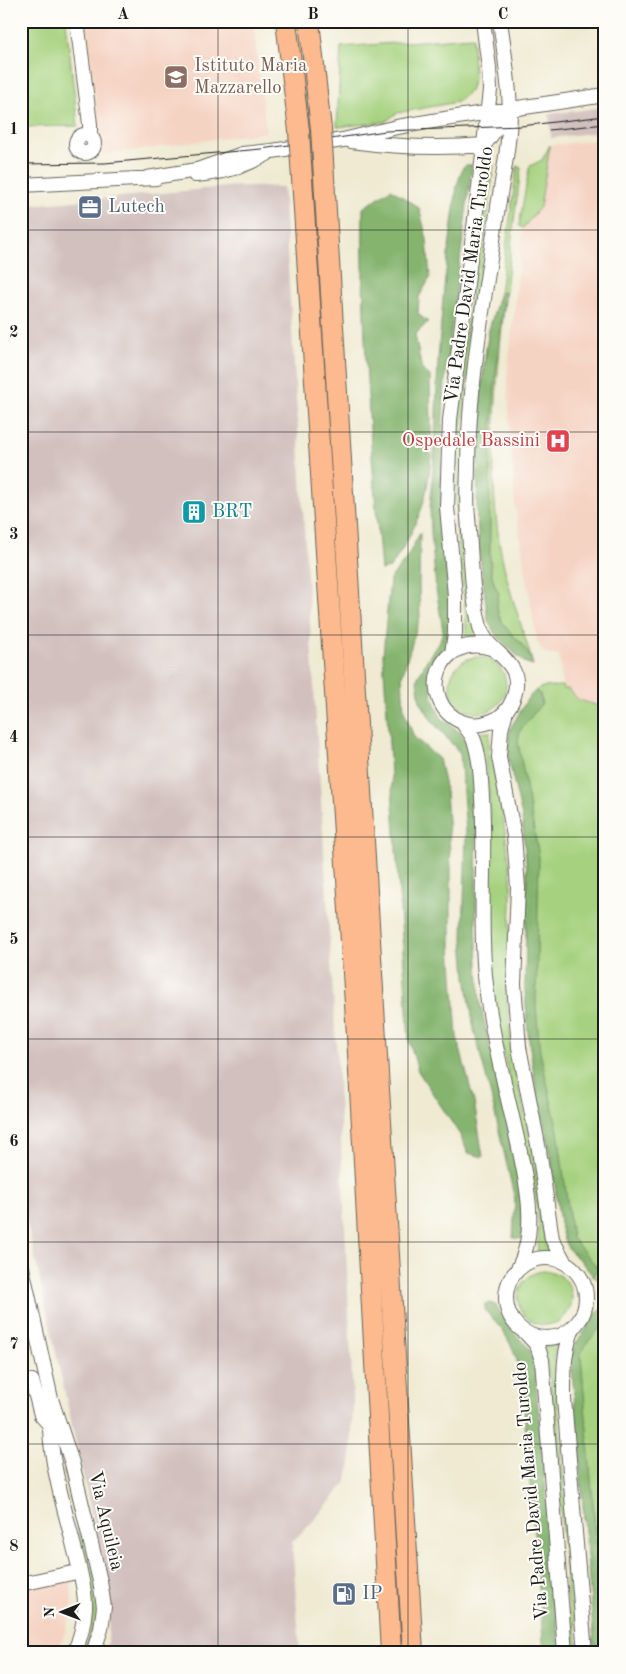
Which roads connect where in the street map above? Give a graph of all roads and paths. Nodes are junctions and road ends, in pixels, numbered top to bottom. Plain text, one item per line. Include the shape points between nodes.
1 (77, 21) edge
2 (286, 21) edge
3 (309, 21) edge
4 (483, 21) edge
5 (500, 21) edge
6 (605, 96) edge
7 (510, 110) junction
8 (488, 113) junction
9 (90, 136) dead end
10 (344, 140) junction
11 (484, 145) junction
12 (21, 185) edge
13 (494, 649) junction
14 (452, 653) junction
15 (506, 711) junction
16 (462, 722) junction
17 (21, 1263) edge
18 (565, 1263) junction
19 (516, 1272) junction
20 (574, 1326) junction
21 (525, 1332) junction
22 (21, 1383) edge
23 (51, 1399) junction
24 (49, 1424) junction
25 (72, 1573) dead end
26 (21, 1584) edge
27 (74, 1653) edge
28 (93, 1653) edge
29 (391, 1653) edge
30 (413, 1653) edge
31 (565, 1653) edge
32 (585, 1653) edge

1 - 9 street
2 - 29 highway, bridge via 302,163 356,1025
3 - 30 highway, bridge via 324,161
4 - 8 street, Via Padre David Maria Turoldo via 489,68
5 - 7 street, Via Padre David Maria Turoldo
6 - 7 street
7 - 8 street
7 - 11 street
7 - 13 street, Via Padre David Maria Turoldo via 469,422 468,511 476,602 480,630
8 - 10 street via 397,127
8 - 11 street, Via Padre David Maria Turoldo
10 - 11 street via 403,146
10 - 12 street via 242,154 197,170 147,178
11 - 14 street, Via Padre David Maria Turoldo via 450,420 447,506 455,596
13 - 14 street via 472,645
13 - 15 street via 504,656 515,676 514,697
14 - 16 street via 438,672 436,684 443,707
15 - 16 street via 486,723
15 - 18 street via 499,758 514,836 518,888 514,984 519,1047 552,1240
16 - 19 street via 472,738 481,782 485,977 528,1196 527,1238
17 - 23 street, Via Aquileia
18 - 19 street via 550,1258 535,1260
18 - 20 street via 577,1274 585,1290 584,1308
19 - 21 street via 507,1291 507,1306 513,1321
20 - 21 street via 554,1337 539,1337
20 - 32 street, Via Padre David Maria Turoldo via 564,1357 564,1399
21 - 31 street, Via Padre David Maria Turoldo via 537,1345 542,1360
22 - 24 street via 32,1381 41,1415
23 - 24 street, Via Aquileia
23 - 28 street, Via Aquileia via 72,1463 103,1598 101,1629
24 - 27 street, Via Aquileia via 85,1606
25 - 26 street

